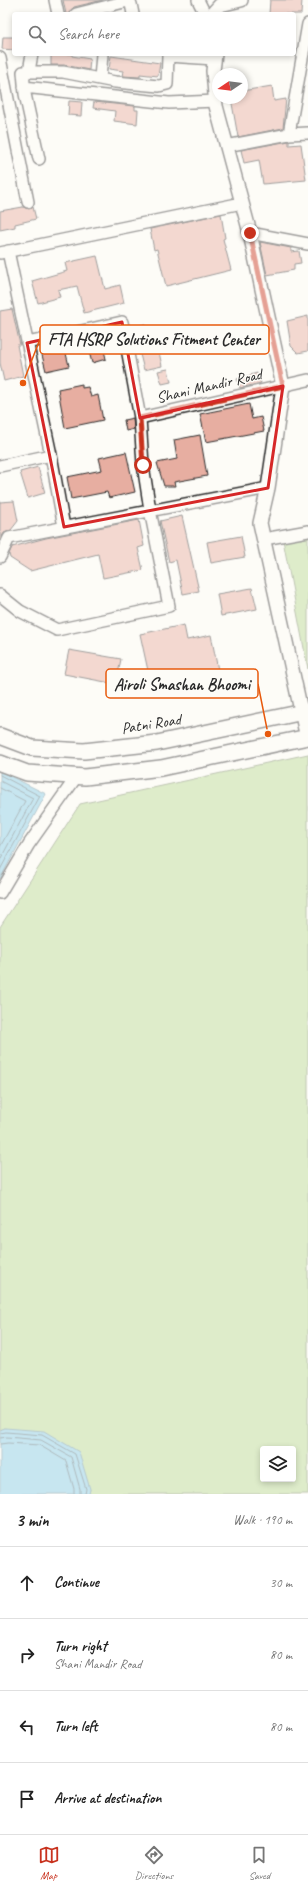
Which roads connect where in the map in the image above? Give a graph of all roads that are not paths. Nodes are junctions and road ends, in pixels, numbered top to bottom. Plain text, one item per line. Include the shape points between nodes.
1 (55, 0) edge
2 (198, 0) edge
3 (241, 0) edge
4 (58, 12) edge
5 (84, 12) edge
6 (132, 12) edge
7 (204, 12) edge
8 (214, 12) edge
9 (308, 24) edge
10 (32, 56) edge
11 (102, 56) edge
12 (215, 56) edge
13 (0, 58) edge
14 (213, 68) edge
15 (29, 71) junction
16 (100, 79) junction
17 (24, 87) junction
18 (212, 101) edge
19 (217, 104) edge
20 (308, 133) edge
21 (289, 134) junction
22 (226, 146) junction
23 (39, 159) dead end
24 (28, 202) dead end
25 (242, 203) junction
26 (250, 233) junction
27 (308, 244) edge
28 (4, 252) edge
29 (27, 343) junction
30 (308, 380) edge
31 (283, 386) junction
32 (140, 418) junction
33 (51, 455) junction
34 (0, 466) edge
35 (268, 488) junction
36 (150, 510) junction
37 (64, 527) junction
38 (308, 531) edge
39 (264, 539) junction
40 (0, 556) edge
41 (0, 595) edge
42 (305, 712) edge
43 (0, 736) edge
44 (307, 737) edge
45 (0, 763) edge
46 (77, 776) junction
47 (0, 894) edge

1 - 4 street
2 - 7 street
3 - 8 street via 220,5
5 - 6 street via 128,1
9 - 21 street
10 - 15 street
11 - 16 street
12 - 14 street
12 - 16 street via 168,56 167,84 159,86
13 - 24 street
15 - 16 street via 63,72
15 - 17 street via 23,72
17 - 18 street via 169,103
17 - 23 street
19 - 22 street
20 - 21 street
21 - 22 street
22 - 25 street
25 - 26 street
25 - 28 street
26 - 27 street
26 - 31 street
28 - 29 street
29 - 32 street via 122,322
29 - 33 street
30 - 31 street, Shani Mandir Road
31 - 32 street, Shani Mandir Road
31 - 35 street
32 - 36 street via 143,465
33 - 34 street
33 - 37 street
35 - 36 street
35 - 39 street via 260,523
36 - 37 street
36 - 41 street via 169,606 57,630 20,611
37 - 40 street via 9,538
38 - 39 street
39 - 42 street
42 - 43 main road, Patni Road via 157,743 84,751 32,748
42 - 44 street
44 - 46 main road via 161,768
45 - 46 main road via 27,773
46 - 47 street via 29,844

